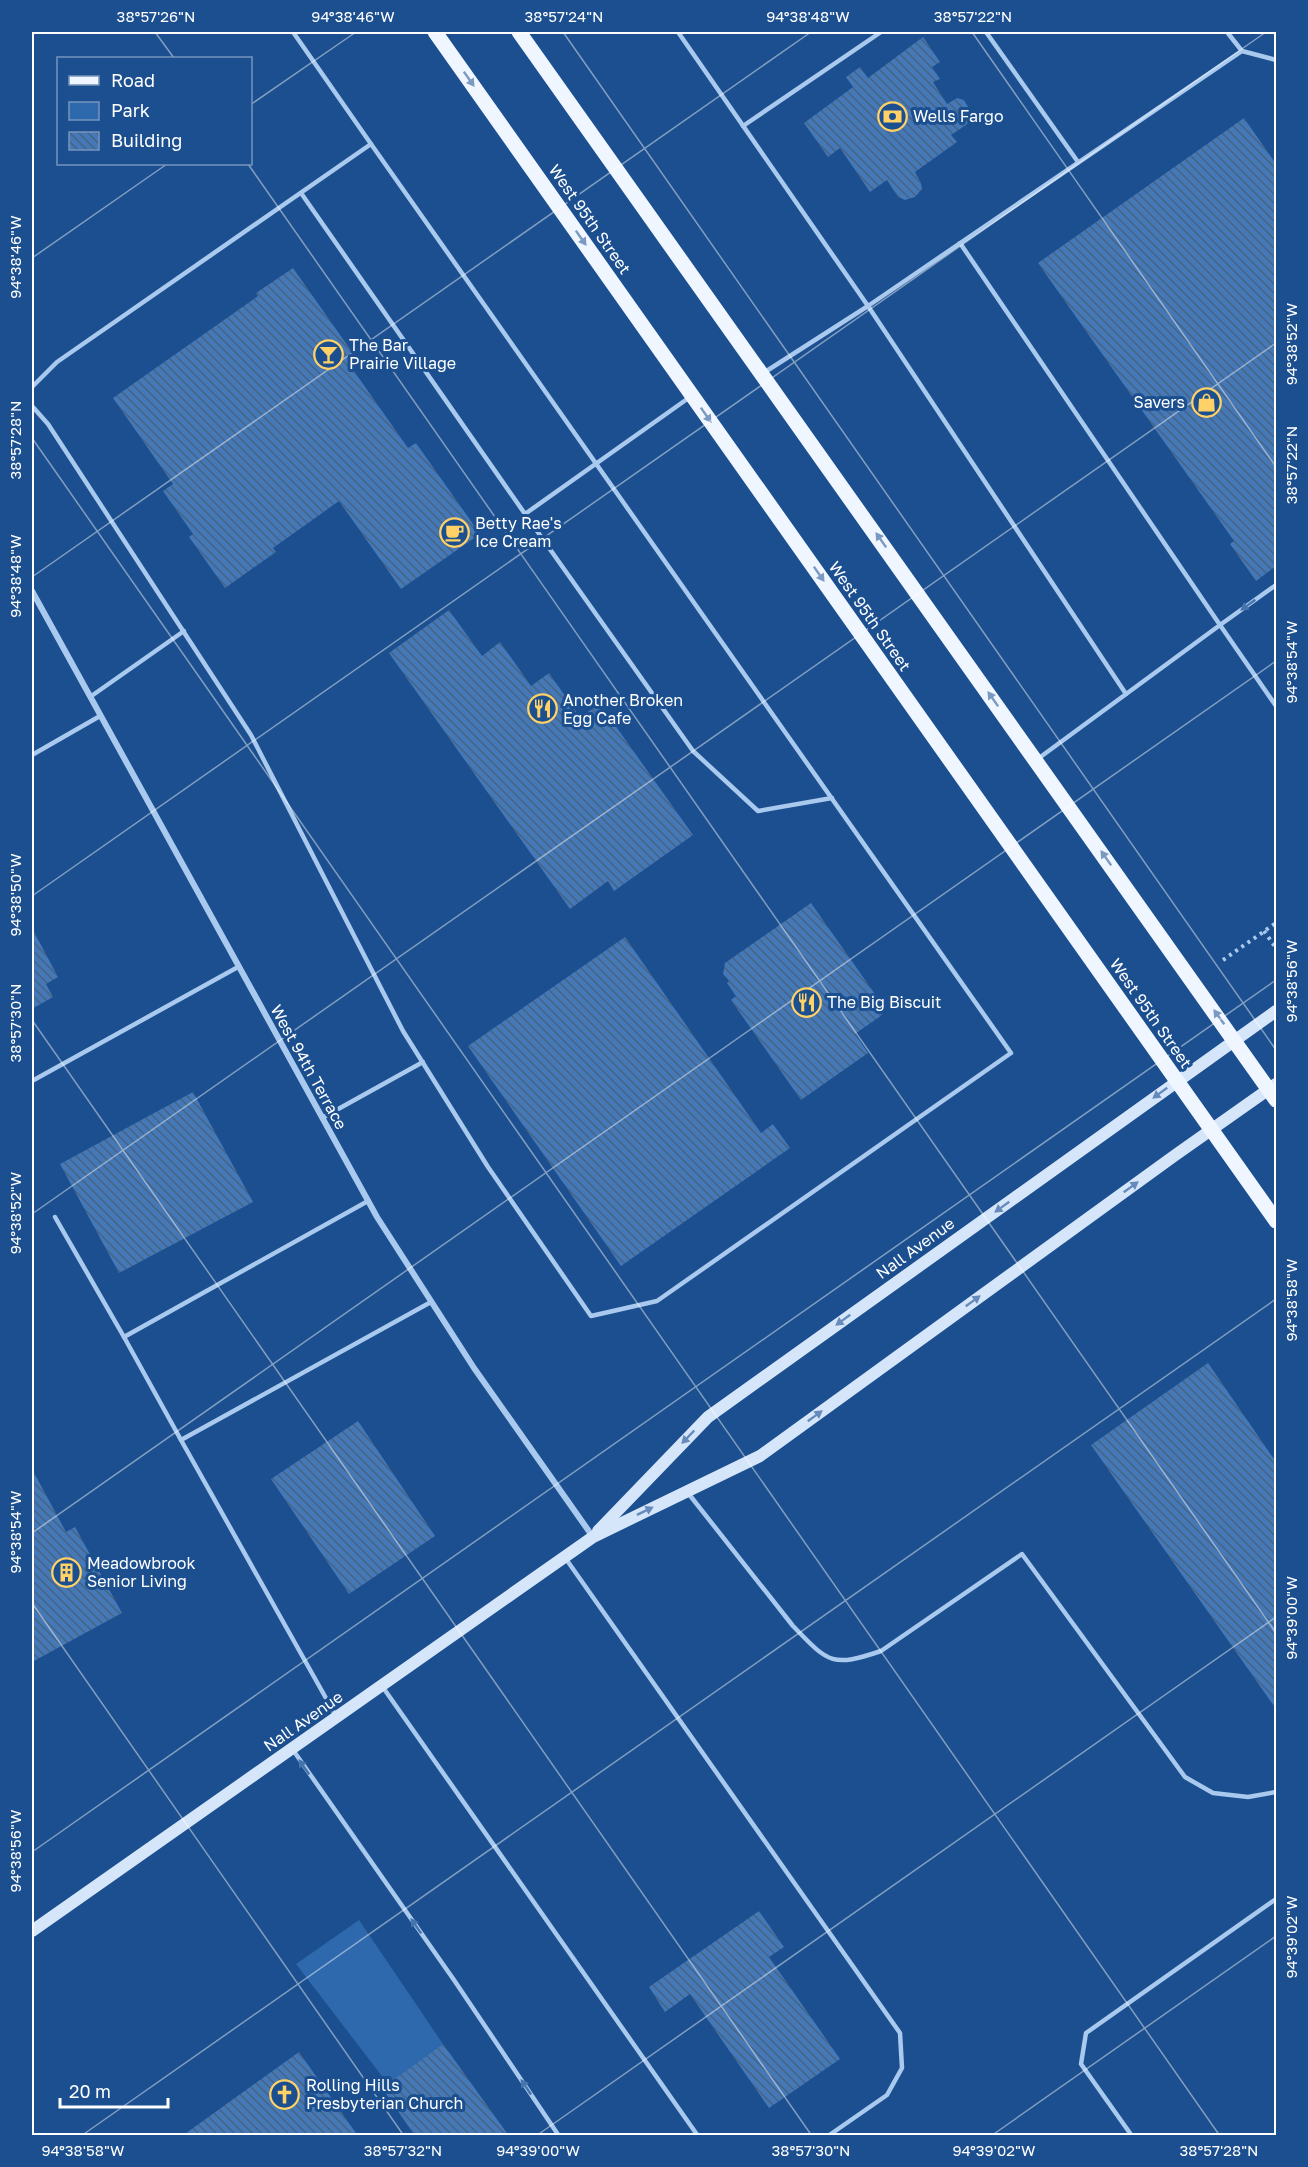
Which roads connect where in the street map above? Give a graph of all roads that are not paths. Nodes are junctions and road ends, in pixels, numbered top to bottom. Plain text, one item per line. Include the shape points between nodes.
1 (293, 32) edge
2 (435, 32) edge
3 (519, 32) edge
4 (678, 32) edge
5 (881, 32) edge
6 (986, 32) edge
7 (1227, 32) edge
8 (1242, 51) junction
9 (1276, 60) edge
10 (743, 126) junction
11 (371, 144) junction
12 (1078, 162) junction
13 (301, 193) junction
14 (960, 243) junction
15 (868, 306) junction
16 (762, 374) junction
17 (32, 387) edge
18 (692, 395) junction
19 (32, 405) edge
20 (596, 464) junction
21 (525, 514) junction
22 (1276, 585) edge
23 (32, 591) edge
24 (1220, 626) junction
25 (183, 631) junction
26 (1126, 694) junction
27 (90, 697) junction
28 (1276, 706) edge
29 (100, 716) junction
30 (32, 754) edge
31 (1036, 760) junction
32 (832, 798) junction
33 (238, 967) junction
34 (1276, 1011) edge
35 (1236, 1040) junction
36 (423, 1062) junction
37 (32, 1081) edge
38 (1178, 1081) junction
39 (1274, 1091) edge
40 (322, 1118) junction
41 (1211, 1129) junction
42 (368, 1201) junction
43 (55, 1217) dead end
44 (1276, 1221) edge
45 (431, 1302) junction
46 (124, 1337) junction
47 (181, 1440) junction
48 (686, 1491) junction
49 (593, 1537) junction
50 (564, 1557) junction
51 (382, 1686) junction
52 (336, 1717) junction
53 (292, 1749) junction
54 (1276, 1792) edge
55 (1276, 1899) edge
56 (32, 1931) edge
57 (559, 2136) edge
58 (698, 2136) edge
59 (828, 2136) edge
60 (1131, 2136) edge

1 - 11 lane
2 -> 18 main road, West 95th Street
3 - 16 main road
4 - 10 lane
5 - 10 lane
6 - 12 lane
7 - 8 lane
8 - 9 lane
8 - 12 lane
10 - 15 lane
11 - 13 lane
11 - 20 lane
12 - 14 lane
13 - 17 lane via 57,362
13 - 21 lane
14 - 15 lane
14 - 24 lane
15 - 16 lane
15 - 26 lane
31 -> 16 main road
18 - 20 lane
18 -> 38 main road, West 95th Street
19 - 25 lane
20 - 21 lane
20 - 32 lane
21 - 32 lane via 693,751 758,811
22 -> 24 lane
23 - 27 street, West 94th Terrace
24 - 26 lane
24 - 28 lane
25 - 27 lane
25 - 36 lane via 251,735
26 - 31 lane
27 - 29 street, West 94th Terrace
29 - 30 lane
29 - 33 street, West 94th Terrace
35 -> 31 main road
32 - 36 lane via 1011,1053 657,1301 591,1316 488,1167
33 - 37 lane
33 - 40 street, West 94th Terrace
34 - 35 main road, Nall Avenue
35 - 38 main road, Nall Avenue
35 - 39 main road
36 - 40 lane
38 - 41 main road, West 95th Street
38 -> 49 main road, Nall Avenue via 708,1416
39 - 41 main road, Nall Avenue
40 - 42 street, West 94th Terrace
41 - 44 main road, West 95th Street
48 -> 41 main road, Nall Avenue via 760,1456
42 - 45 street, West 94th Terrace
42 - 46 lane
43 - 46 lane
45 - 47 lane
45 - 49 street, West 94th Terrace
46 - 47 lane
47 - 52 lane
49 -> 48 main road, Nall Avenue
48 - 54 lane via 793,1626 831,1660 855,1660 881,1651 1022,1554 1185,1777 1214,1793 1248,1797
49 - 50 main road, Nall Avenue
50 - 51 main road, Nall Avenue
50 - 59 lane via 900,2033 903,2068 887,2095
51 - 52 main road, Nall Avenue
51 - 58 lane
52 - 53 main road, Nall Avenue
53 - 56 main road, Nall Avenue
57 -> 53 lane
55 - 60 lane via 1086,2033 1081,2064

